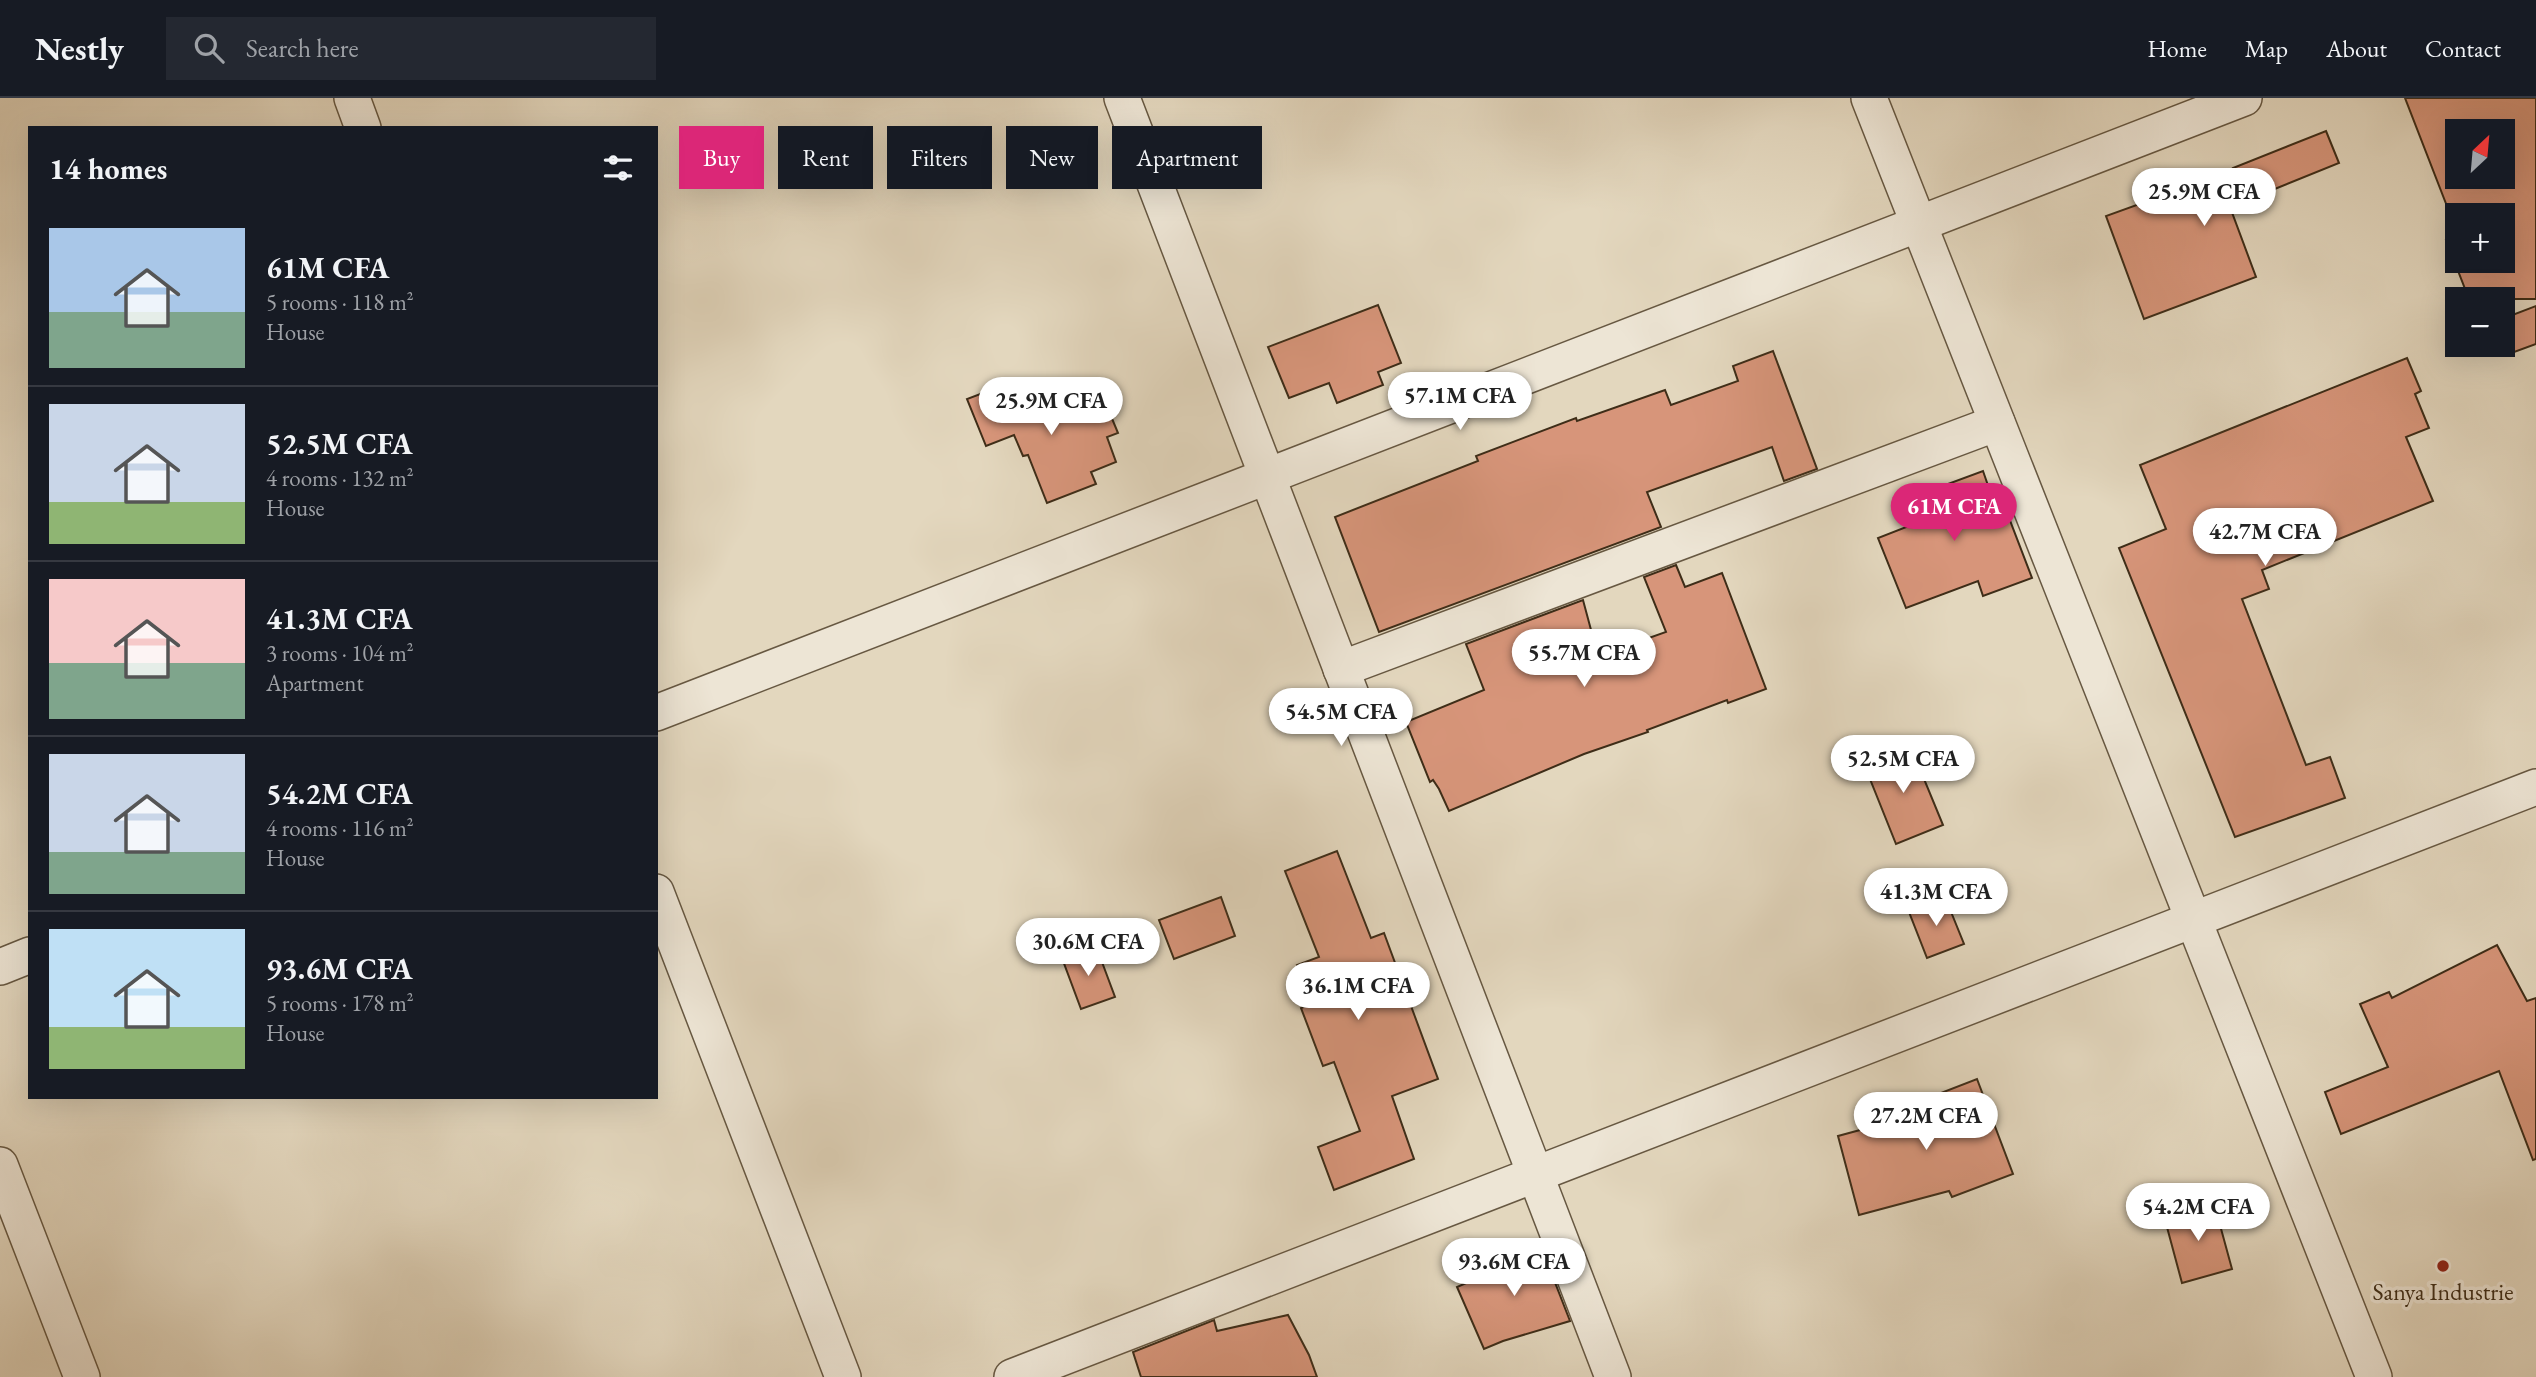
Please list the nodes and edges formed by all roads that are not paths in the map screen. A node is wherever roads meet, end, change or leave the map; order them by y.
1 (352, 98) edge
2 (1122, 98) edge
3 (1869, 98) edge
4 (2244, 98) edge
5 (362, 126) edge
6 (1918, 224) junction
7 (1997, 423) junction
8 (1267, 477) junction
9 (1341, 668) junction
10 (658, 712) edge
11 (2536, 787) edge
12 (658, 897) edge
13 (2194, 919) junction
14 (28, 957) edge
15 (0, 967) edge
16 (0, 1165) edge
17 (1536, 1174) junction
18 (82, 1377) edge
19 (843, 1377) edge
20 (1012, 1377) edge
21 (1614, 1377) edge
22 (2374, 1377) edge

1 - 5 street
2 - 8 street
3 - 6 street
4 - 6 street
6 - 7 street
6 - 8 street
7 - 9 street
7 - 13 street
8 - 9 street
8 - 10 street
9 - 17 street
11 - 13 street
12 - 19 street
13 - 17 street
13 - 22 street
14 - 15 street
16 - 18 street
17 - 20 street
17 - 21 street

